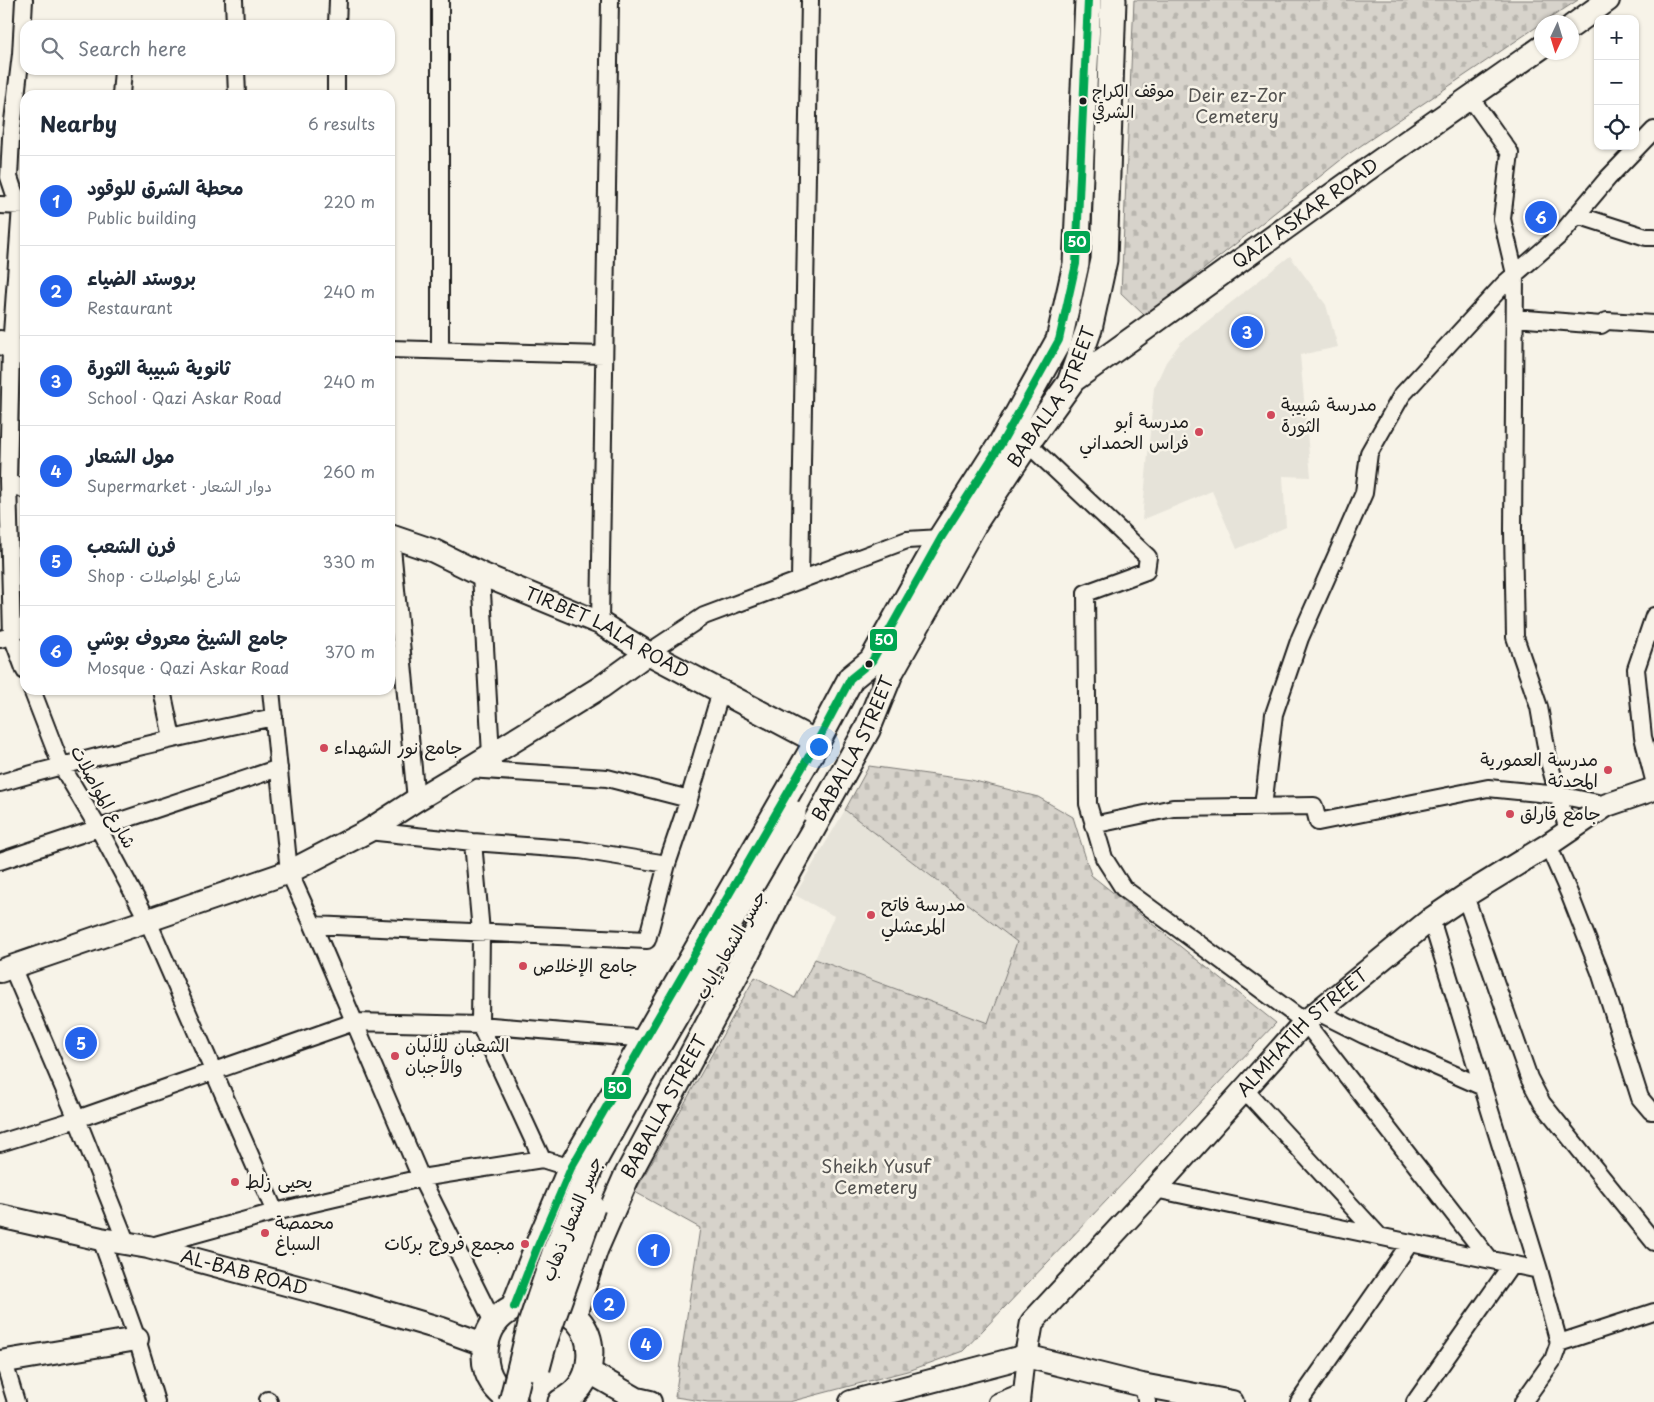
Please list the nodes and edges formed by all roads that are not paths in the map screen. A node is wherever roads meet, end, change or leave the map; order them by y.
1 (24, 0) edge
2 (234, 0) edge
3 (338, 0) edge
4 (440, 0) edge
5 (610, 0) edge
6 (810, 0) edge
7 (1088, 0) edge
8 (1113, 0) edge
9 (1608, 0) edge
10 (23, 20) edge
11 (235, 20) edge
12 (337, 20) edge
13 (1579, 21) edge
14 (1534, 53) edge
15 (20, 62) edge
16 (123, 75) edge
17 (236, 75) edge
18 (336, 75) edge
19 (121, 90) edge
20 (237, 90) edge
21 (336, 90) edge
22 (1470, 97) junction
23 (1654, 130) edge
24 (20, 201) edge
25 (0, 205) edge
26 (20, 206) edge
27 (1577, 215) junction
28 (1654, 237) edge
29 (20, 245) edge
30 (1515, 274) junction
31 (1515, 318) junction
32 (1654, 324) edge
33 (12, 348) edge
34 (395, 349) edge
35 (440, 350) junction
36 (604, 355) junction
37 (1070, 383) junction
38 (1027, 443) junction
39 (8, 481) junction
40 (20, 487) edge
41 (395, 538) edge
42 (941, 538) junction
43 (482, 574) junction
44 (395, 579) edge
45 (800, 580) junction
46 (1654, 616) edge
47 (600, 623) junction
48 (20, 628) edge
49 (6, 638) edge
50 (648, 653) junction
51 (20, 662) edge
52 (881, 666) junction
53 (721, 692) junction
54 (34, 695) edge
55 (163, 695) edge
56 (272, 695) edge
57 (274, 717) junction
58 (172, 738) junction
59 (818, 742) junction
60 (491, 755) junction
61 (60, 765) junction
62 (279, 768) junction
63 (468, 769) junction
64 (1654, 780) edge
65 (0, 783) edge
66 (1654, 789) edge
67 (1559, 795) junction
68 (689, 799) junction
69 (416, 800) junction
70 (1607, 806) junction
71 (1263, 807) junction
72 (798, 817) junction
73 (1093, 825) junction
74 (99, 829) junction
75 (368, 831) junction
76 (1568, 831) junction
77 (474, 842) junction
78 (1548, 845) junction
79 (0, 861) edge
80 (667, 864) junction
81 (289, 872) junction
82 (1465, 896) junction
83 (147, 919) junction
84 (1431, 920) junction
85 (314, 925) junction
86 (480, 932) junction
87 (6, 969) edge
88 (1312, 1017) junction
89 (354, 1022) junction
90 (480, 1025) junction
91 (647, 1039) junction
92 (213, 1071) junction
93 (1483, 1087) junction
94 (1245, 1090) junction
95 (1654, 1111) edge
96 (77, 1119) junction
97 (0, 1143) edge
98 (542, 1159) junction
99 (572, 1168) junction
100 (420, 1178) junction
101 (1155, 1189) junction
102 (275, 1212) junction
103 (0, 1216) edge
104 (1378, 1236) junction
105 (102, 1238) junction
106 (1654, 1242) edge
107 (1410, 1243) junction
108 (137, 1245) junction
109 (1489, 1259) junction
110 (1512, 1264) junction
111 (1539, 1270) junction
112 (514, 1307) junction
113 (1654, 1312) edge
114 (573, 1316) junction
115 (490, 1334) junction
116 (137, 1339) junction
117 (1559, 1343) junction
118 (1026, 1356) junction
119 (2, 1362) edge
120 (588, 1371) junction
121 (1144, 1393) edge
122 (1021, 1397) edge
123 (506, 1399) edge
124 (16, 1402) edge
125 (156, 1402) edge
126 (528, 1402) edge
127 (561, 1402) edge
128 (650, 1402) edge
129 (851, 1402) edge
130 (997, 1402) edge
131 (1232, 1402) edge
132 (1299, 1402) edge
133 (1416, 1402) edge
134 (1523, 1402) edge

1 - 10 street
2 - 11 street
3 - 12 street
4 - 35 street
5 - 36 street
6 - 45 street
7 - 42 main road, BABALLA STREET
8 - 37 main road, BABALLA STREET
9 - 13 main road
14 - 22 main road, QAZI ASKAR ROAD
15 - 24 street
16 - 19 street
17 - 20 street
18 - 21 street
22 - 30 street
22 - 37 main road, QAZI ASKAR ROAD
23 - 27 street
25 - 26 street
27 - 28 street
27 - 30 street
29 - 33 street
30 - 31 street
30 - 71 street
31 - 32 street
31 - 67 street
33 - 39 street
34 - 35 street
35 - 36 street
36 - 47 street
37 - 38 main road, BABALLA STREET
38 - 52 main road, BABALLA STREET
38 - 73 street
39 - 40 street
39 - 49 street
41 - 43 main road, TIRBET LALA ROAD
42 - 45 street
42 - 52 main road, BABALLA STREET
43 - 47 main road, TIRBET LALA ROAD
43 - 60 street
44 - 69 street
45 - 50 street
46 - 64 street
47 - 50 main road, TIRBET LALA ROAD
48 - 49 street
49 - 51 street
50 - 53 main road, TIRBET LALA ROAD
50 - 60 main road
52 - 59 main road, BABALLA STREET
52 - 72 main road
52 - 114 main road, BABALLA STREET
53 - 59 main road, TIRBET LALA ROAD
53 - 68 street
54 - 61 street, شارع المواصلات
55 - 58 street
56 - 57 street
57 - 58 street
57 - 62 street
58 - 61 street
59 - 91 main road, BABALLA STREET
60 - 63 main road
61 - 65 street
61 - 74 street, شارع المواصلات
62 - 74 street
62 - 81 street
63 - 68 street
63 - 69 main road
66 - 70 main road, ALMHATIH STREET
67 - 70 street
67 - 71 street
67 - 76 street
68 - 80 street
69 - 75 main road
70 - 76 main road, ALMHATIH STREET
71 - 73 street
72 - 123 main road, جسر الشعار ذهاب, bridge
72 - 126 main road, جسر الشعار إياب, bridge
73 - 88 street
74 - 79 street
74 - 83 street, شارع المواصلات
75 - 77 street
75 - 81 main road
76 - 78 main road, ALMHATIH STREET
77 - 80 street
77 - 86 street
78 - 82 main road, ALMHATIH STREET
78 - 95 street
80 - 86 street
81 - 83 main road
81 - 85 street
82 - 84 main road, ALMHATIH STREET
82 - 106 street
83 - 87 main road
83 - 92 street, شارع المواصلات
84 - 88 main road, ALMHATIH STREET
84 - 93 street
85 - 86 street
85 - 89 street
86 - 90 street
87 - 96 street
88 - 93 street
88 - 94 main road, ALMHATIH STREET
88 - 109 street
89 - 90 street
89 - 92 street
89 - 100 street
90 - 91 street
90 - 98 street
91 - 99 main road, BABALLA STREET
92 - 96 street
92 - 102 street, شارع المواصلات
93 - 111 street
94 - 101 main road, ALMHATIH STREET
94 - 104 street
96 - 97 street
96 - 108 street
98 - 99 street
98 - 100 street
99 - 112 main road, BABALLA STREET
100 - 102 street
100 - 115 street
101 - 104 street
101 - 118 main road, ALMHATIH STREET
102 - 108 street
103 - 105 main road, AL-BAB ROAD
104 - 107 street
105 - 108 main road, AL-BAB ROAD
105 - 116 street
107 - 109 street
107 - 132 street
108 - 115 main road, AL-BAB ROAD
109 - 110 street
110 - 111 street
110 - 133 street
111 - 117 street
112 - 114 main road
112 - 115 main road
113 - 117 street
114 - 120 main road
115 - 123 main road
116 - 119 main road
116 - 125 street
117 - 134 street
118 - 121 main road
118 - 122 street
118 - 129 main road
119 - 124 street
120 - 127 main road
120 - 128 main road
121 - 131 main road
122 - 130 street

